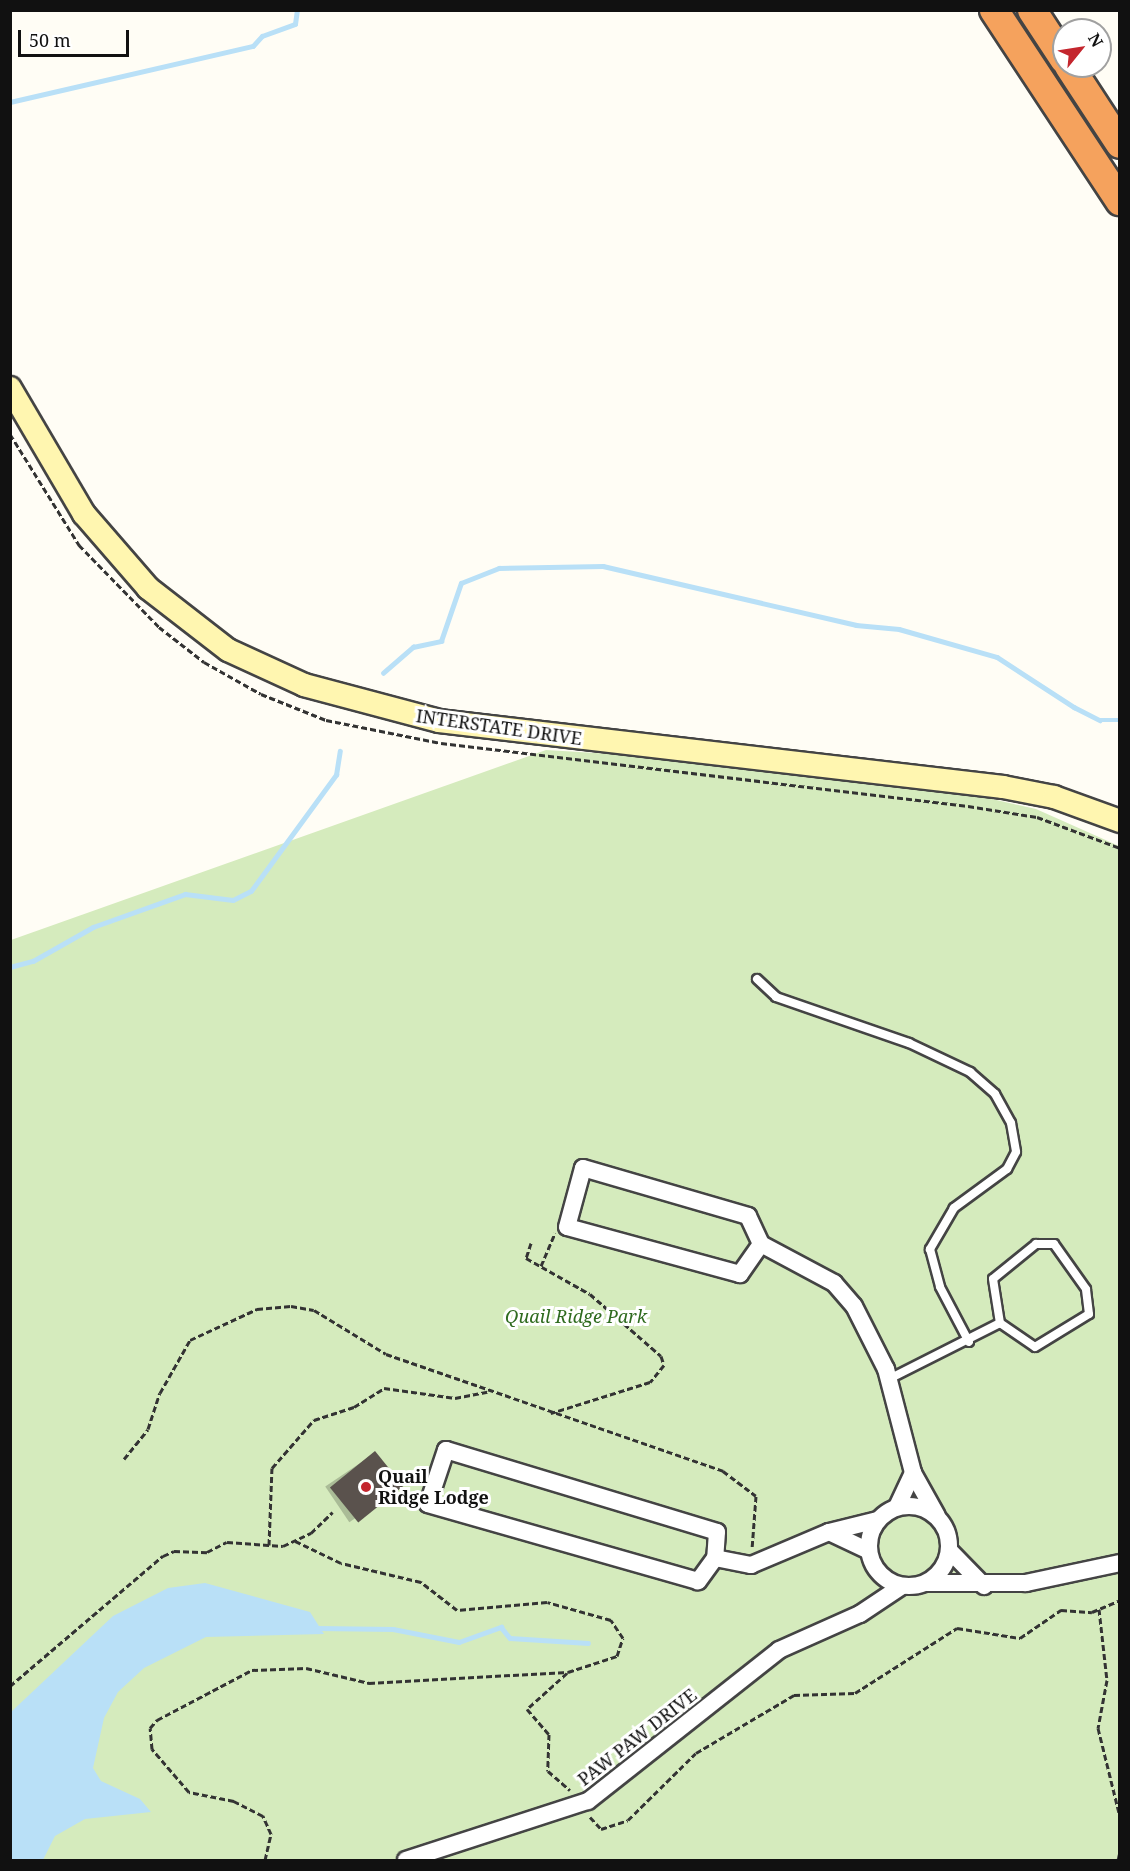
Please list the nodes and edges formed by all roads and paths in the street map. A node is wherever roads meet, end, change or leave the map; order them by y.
1 (994, 10) edge
2 (1033, 10) edge
3 (1052, 31) edge
4 (1052, 40) edge
5 (1077, 78) edge
6 (1092, 78) edge
7 (1119, 110) edge
8 (1119, 144) edge
9 (1119, 201) edge
10 (10, 388) edge
11 (1119, 821) edge
12 (757, 979) dead end
13 (567, 1227) junction
14 (531, 1243) dead end
15 (761, 1244) junction
16 (541, 1266) junction
17 (1000, 1323) junction
18 (969, 1342) junction
19 (889, 1379) junction
20 (487, 1392) junction
21 (549, 1414) junction
22 (124, 1459) dead end
23 (913, 1473) junction
24 (897, 1507) junction
25 (333, 1512) dead end
26 (937, 1516) junction
27 (877, 1520) junction
28 (829, 1532) junction
29 (295, 1540) junction
30 (269, 1546) junction
31 (869, 1551) junction
32 (950, 1551) junction
33 (715, 1558) junction
34 (1119, 1563) edge
35 (751, 1566) junction
36 (879, 1572) junction
37 (927, 1582) junction
38 (902, 1586) junction
39 (984, 1586) junction
40 (1119, 1600) edge
41 (872, 1604) junction
42 (1099, 1609) junction
43 (568, 1672) junction
44 (10, 1686) edge
45 (579, 1805) junction
46 (1119, 1816) edge
47 (1119, 1851) edge
48 (265, 1860) edge
49 (406, 1860) edge
50 (1118, 1860) edge

1 - 9 highway
2 - 3 highway
2 - 4 highway
5 - 8 highway
6 - 7 highway
10 - 11 main road, INTERSTATE DRIVE
12 - 18 lane
13 - 15 street
13 - 15 street
13 - 16 path
14 - 16 path
15 - 19 street
16 - 21 path
17 - 17 lane
17 - 18 lane
18 - 19 lane
19 - 23 street
20 - 21 path
20 - 22 path
20 - 30 path
21 - 35 path
23 - 24 street
23 - 26 street
24 - 26 street
24 - 27 street
25 - 29 path
26 - 32 street
27 - 28 street
27 - 31 street
28 - 31 street
28 - 35 street
29 - 30 path
29 - 43 path
30 - 44 path
31 - 36 street
32 - 37 street
32 - 39 street
33 - 33 street
33 - 35 street
34 - 39 street
36 - 38 street
36 - 41 street
37 - 38 street
37 - 39 street
38 - 41 street, PAW PAW DRIVE
40 - 42 path
41 - 45 street, PAW PAW DRIVE
42 - 45 path
42 - 46 path
43 - 45 path
43 - 48 path
45 - 49 street, PAW PAW DRIVE
47 - 50 path

